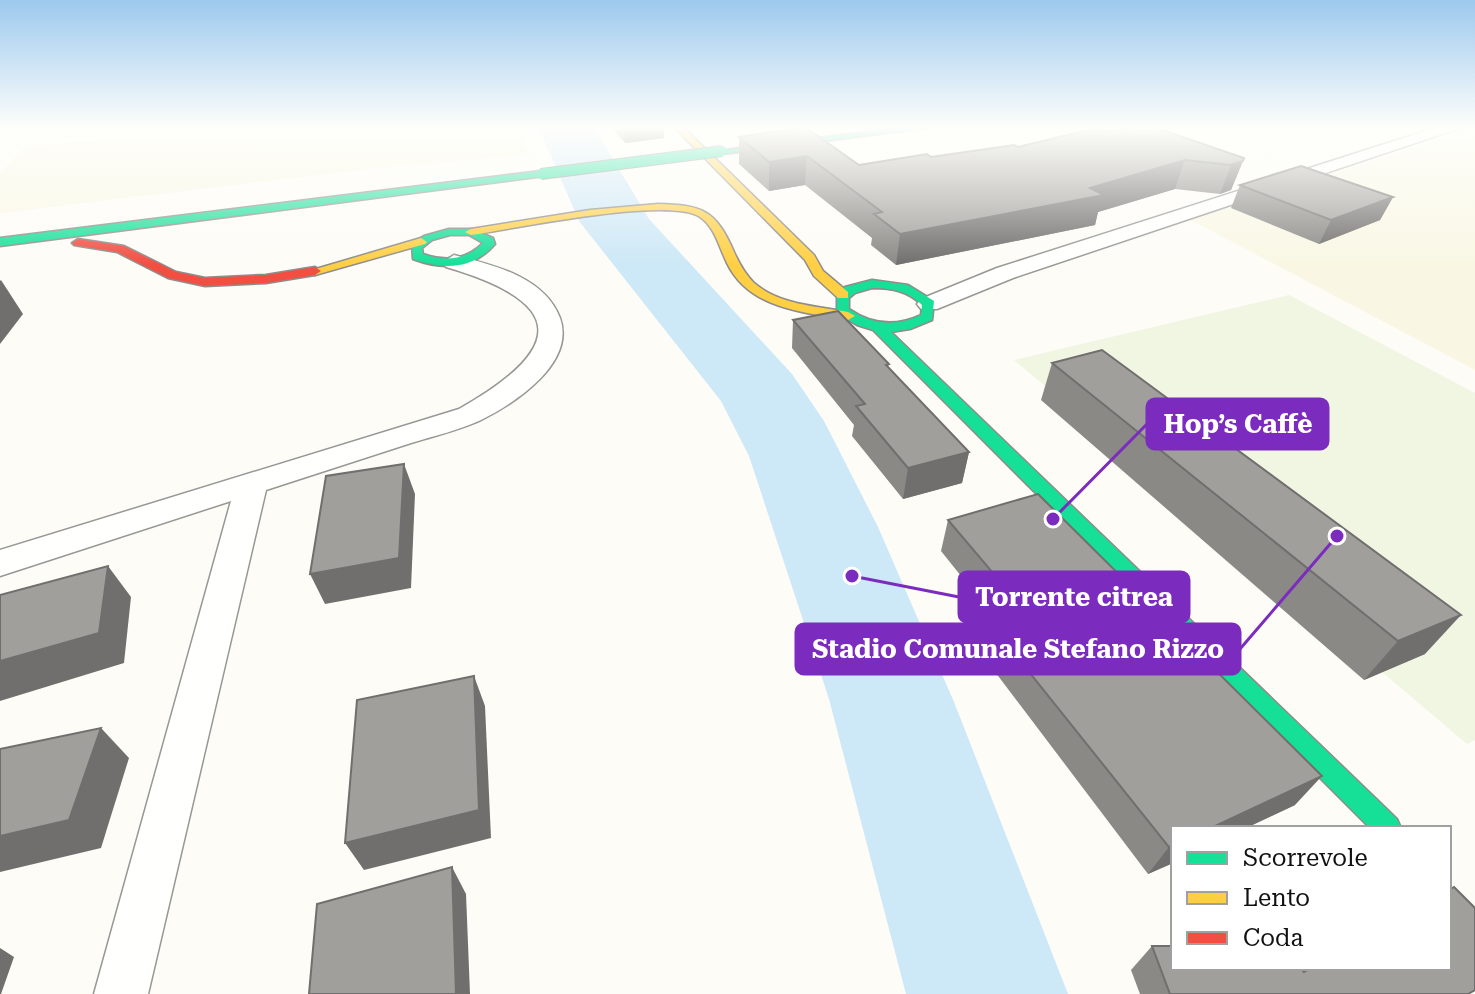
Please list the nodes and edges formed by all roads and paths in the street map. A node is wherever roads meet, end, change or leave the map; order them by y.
1 (554, 172) edge
2 (724, 172) edge
3 (1315, 172) edge
4 (441, 187) junction
5 (534, 222) junction
6 (471, 232) junction
7 (0, 242) edge
8 (0, 248) edge
9 (422, 251) junction
10 (489, 255) junction
11 (810, 258) junction
12 (454, 262) joint
13 (156, 268) junction
14 (1005, 273) junction
15 (872, 284) junction
16 (904, 287) junction
17 (843, 296) junction
18 (778, 300) junction
19 (848, 316) junction
20 (924, 326) junction
21 (878, 327) junction
22 (929, 375) junction
23 (252, 483) junction
24 (0, 563) edge
25 (1386, 826) edge
26 (121, 994) edge

1 - 4 main road, bridge
2 - 11 main road
3 - 14 street
4 - 7 main road
4 - 13 main road
5 - 6 main road
5 - 10 main road
5 - 18 main road
6 - 9 main road
6 - 10 main road
8 - 13 main road
9 - 12 main road
9 - 13 main road
10 - 12 street
10 - 23 street
11 - 15 main road
11 - 17 main road
14 - 16 street
14 - 20 street
15 - 16 main road
15 - 17 main road
16 - 20 main road
17 - 18 main road
17 - 19 main road
18 - 19 main road
19 - 21 main road
20 - 21 main road
20 - 22 main road
21 - 22 main road
22 - 25 main road
23 - 24 street
23 - 26 street

